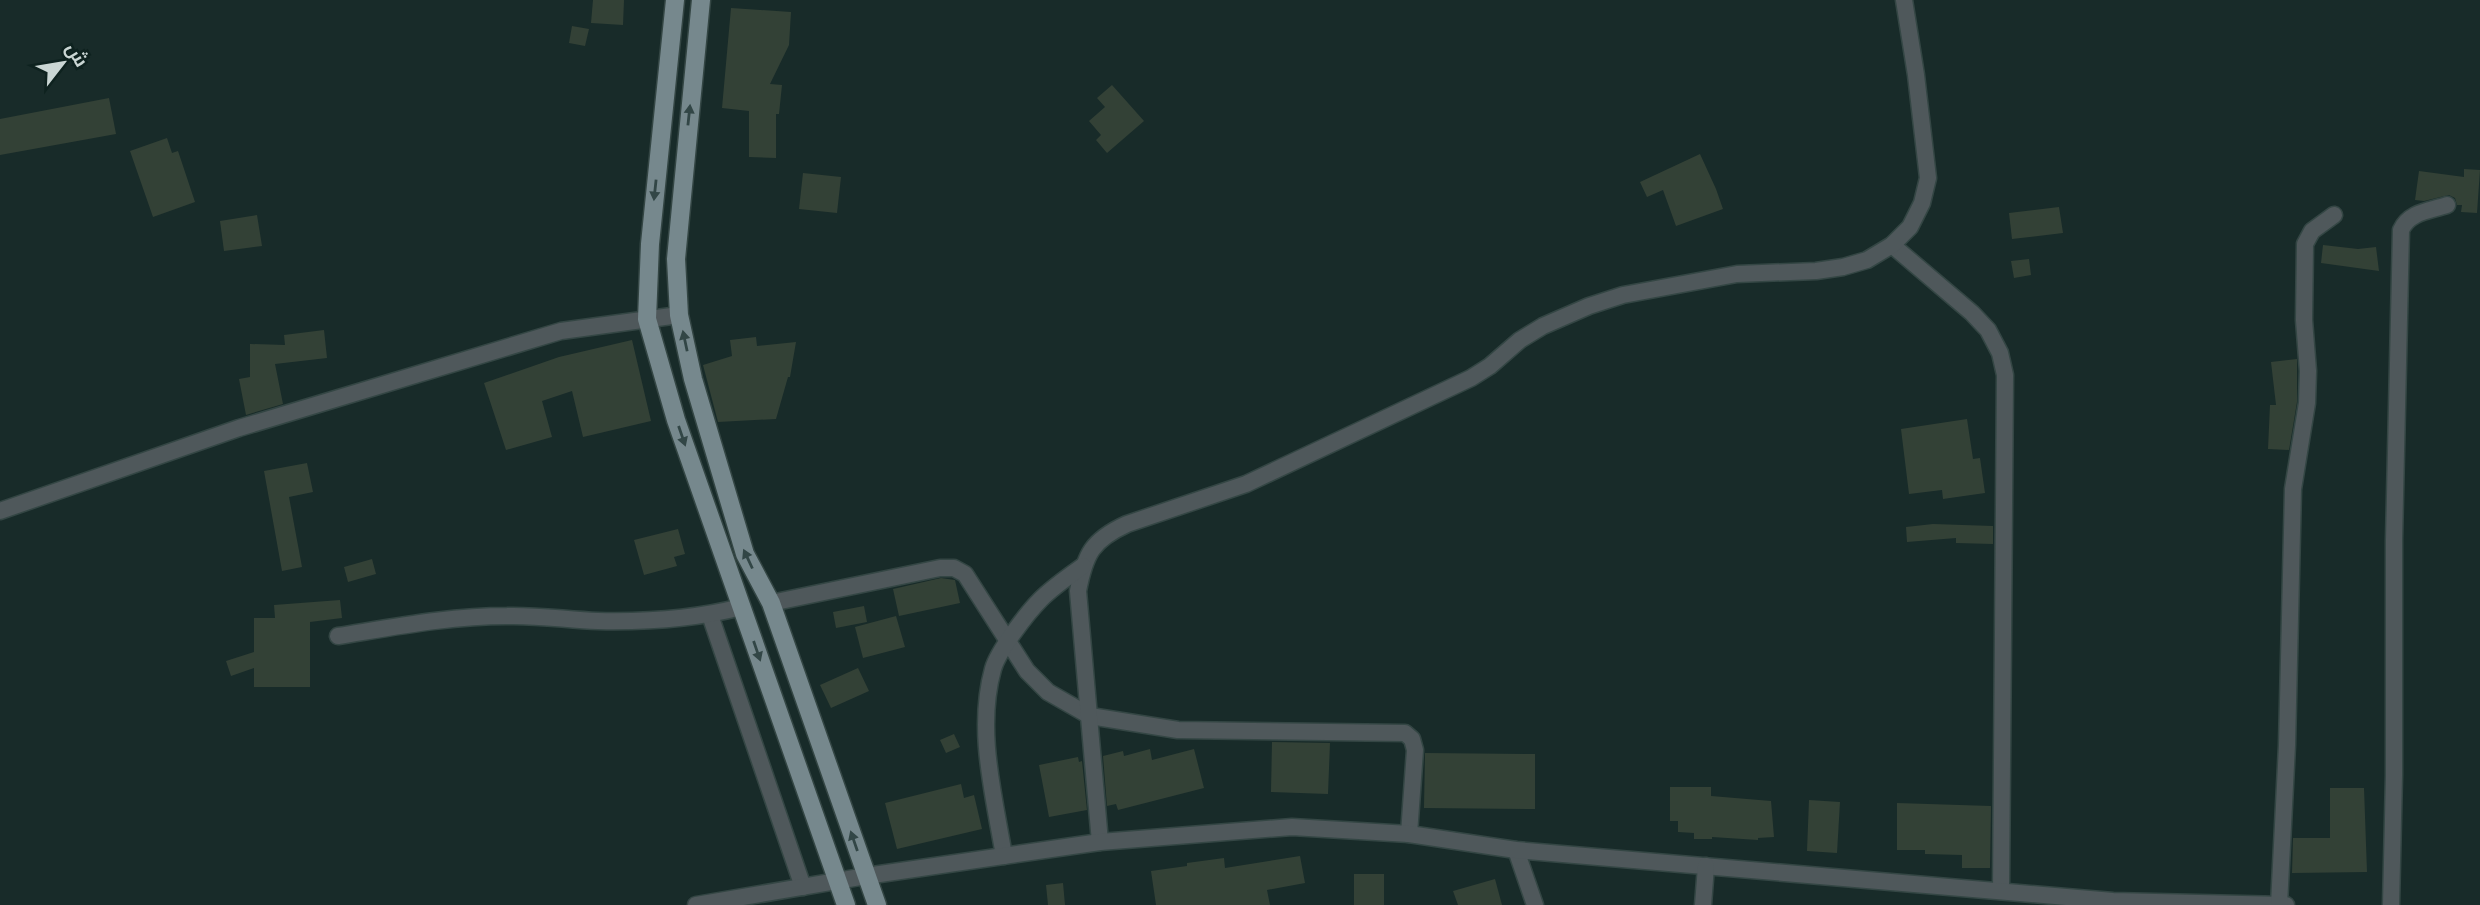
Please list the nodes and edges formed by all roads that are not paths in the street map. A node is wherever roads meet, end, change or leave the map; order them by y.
1 (675, 0) edge
2 (701, 0) edge
3 (1904, 0) edge
4 (2447, 205) dead end
5 (2334, 215) dead end
6 (1892, 245) junction
7 (679, 315) junction
8 (647, 319) junction
9 (0, 511) edge
10 (1083, 566) junction
11 (771, 603) junction
12 (741, 607) junction
13 (710, 615) junction
14 (338, 636) dead end
15 (1008, 643) junction
16 (1090, 716) junction
17 (1409, 834) junction
18 (1100, 842) junction
19 (1516, 850) junction
20 (1004, 856) junction
21 (1706, 866) junction
22 (866, 876) junction
23 (838, 881) junction
24 (803, 887) junction
25 (2001, 891) junction
26 (2113, 903) edge
27 (696, 905) edge
28 (846, 905) edge
29 (877, 905) edge
30 (1535, 905) edge
31 (1703, 905) edge
32 (2279, 905) edge
33 (2286, 905) edge
34 (2390, 905) edge

1 -> 8 main road
7 -> 2 main road
3 - 6 street
4 - 34 street
5 - 32 street
6 - 10 street
6 - 25 street
7 - 8 street
11 -> 7 main road
8 - 9 street
8 -> 12 main road
10 - 15 street
10 - 16 street
11 - 15 street
22 -> 11 main road
12 - 13 street
12 -> 23 main road
13 - 14 street
13 - 24 street
15 - 16 street
15 - 20 street
16 - 17 street
16 - 18 street
17 - 18 street
17 - 19 street
18 - 20 street
19 - 21 street
19 - 30 street
20 - 22 street
21 - 25 street
21 - 31 street
22 - 23 street
22 - 29 main road
23 - 24 street
23 - 28 main road
24 - 27 street
25 - 26 street
26 - 32 street
32 - 33 street

